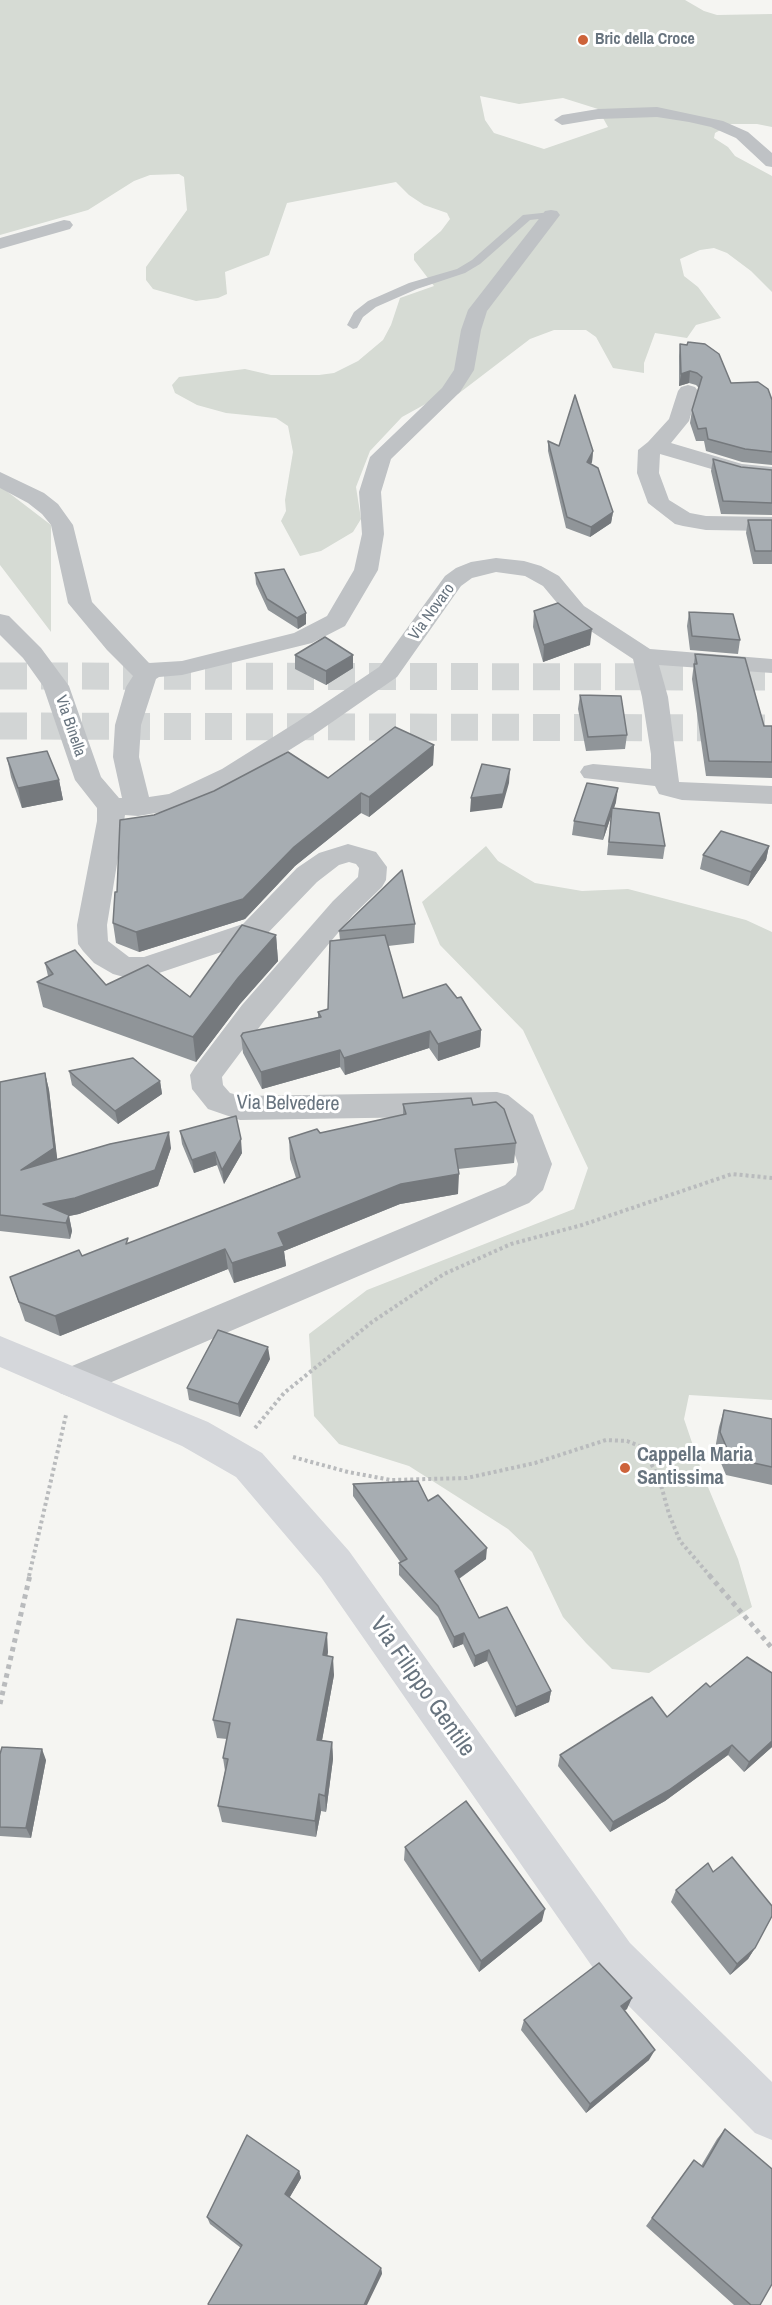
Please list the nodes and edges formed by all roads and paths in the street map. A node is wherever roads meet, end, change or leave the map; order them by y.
1 (562, 120) dead end
2 (772, 162) edge
3 (551, 215) joint
4 (64, 225) dead end
5 (0, 244) edge
6 (353, 325) dead end
7 (688, 391) dead end
8 (656, 447) junction
9 (772, 474) edge
10 (0, 479) edge
11 (772, 524) edge
12 (0, 621) edge
13 (644, 656) junction
14 (772, 666) edge
15 (146, 675) junction
16 (593, 772) dead end
17 (664, 779) junction
18 (772, 795) edge
19 (125, 806) junction
20 (772, 1178) edge
21 (0, 1351) edge
22 (73, 1382) junction
23 (242, 1460) junction
24 (772, 1648) edge
25 (0, 1704) edge
26 (772, 2116) edge

1 - 2 street
3 - 6 lane
3 - 15 street
4 - 5 street
7 - 8 street
8 - 9 street
8 - 11 street
10 - 15 street
12 - 19 street, Via Binella
13 - 14 street
13 - 17 street
13 - 19 street, Via Novaro
15 - 19 street
16 - 17 street
17 - 18 street
19 - 22 street, Via Belvedere
20 - 23 path
21 - 22 street, Via Filippo Gentile
22 - 23 street, Via Filippo Gentile
22 - 25 path
23 - 24 path
23 - 26 street, Via Filippo Gentile

